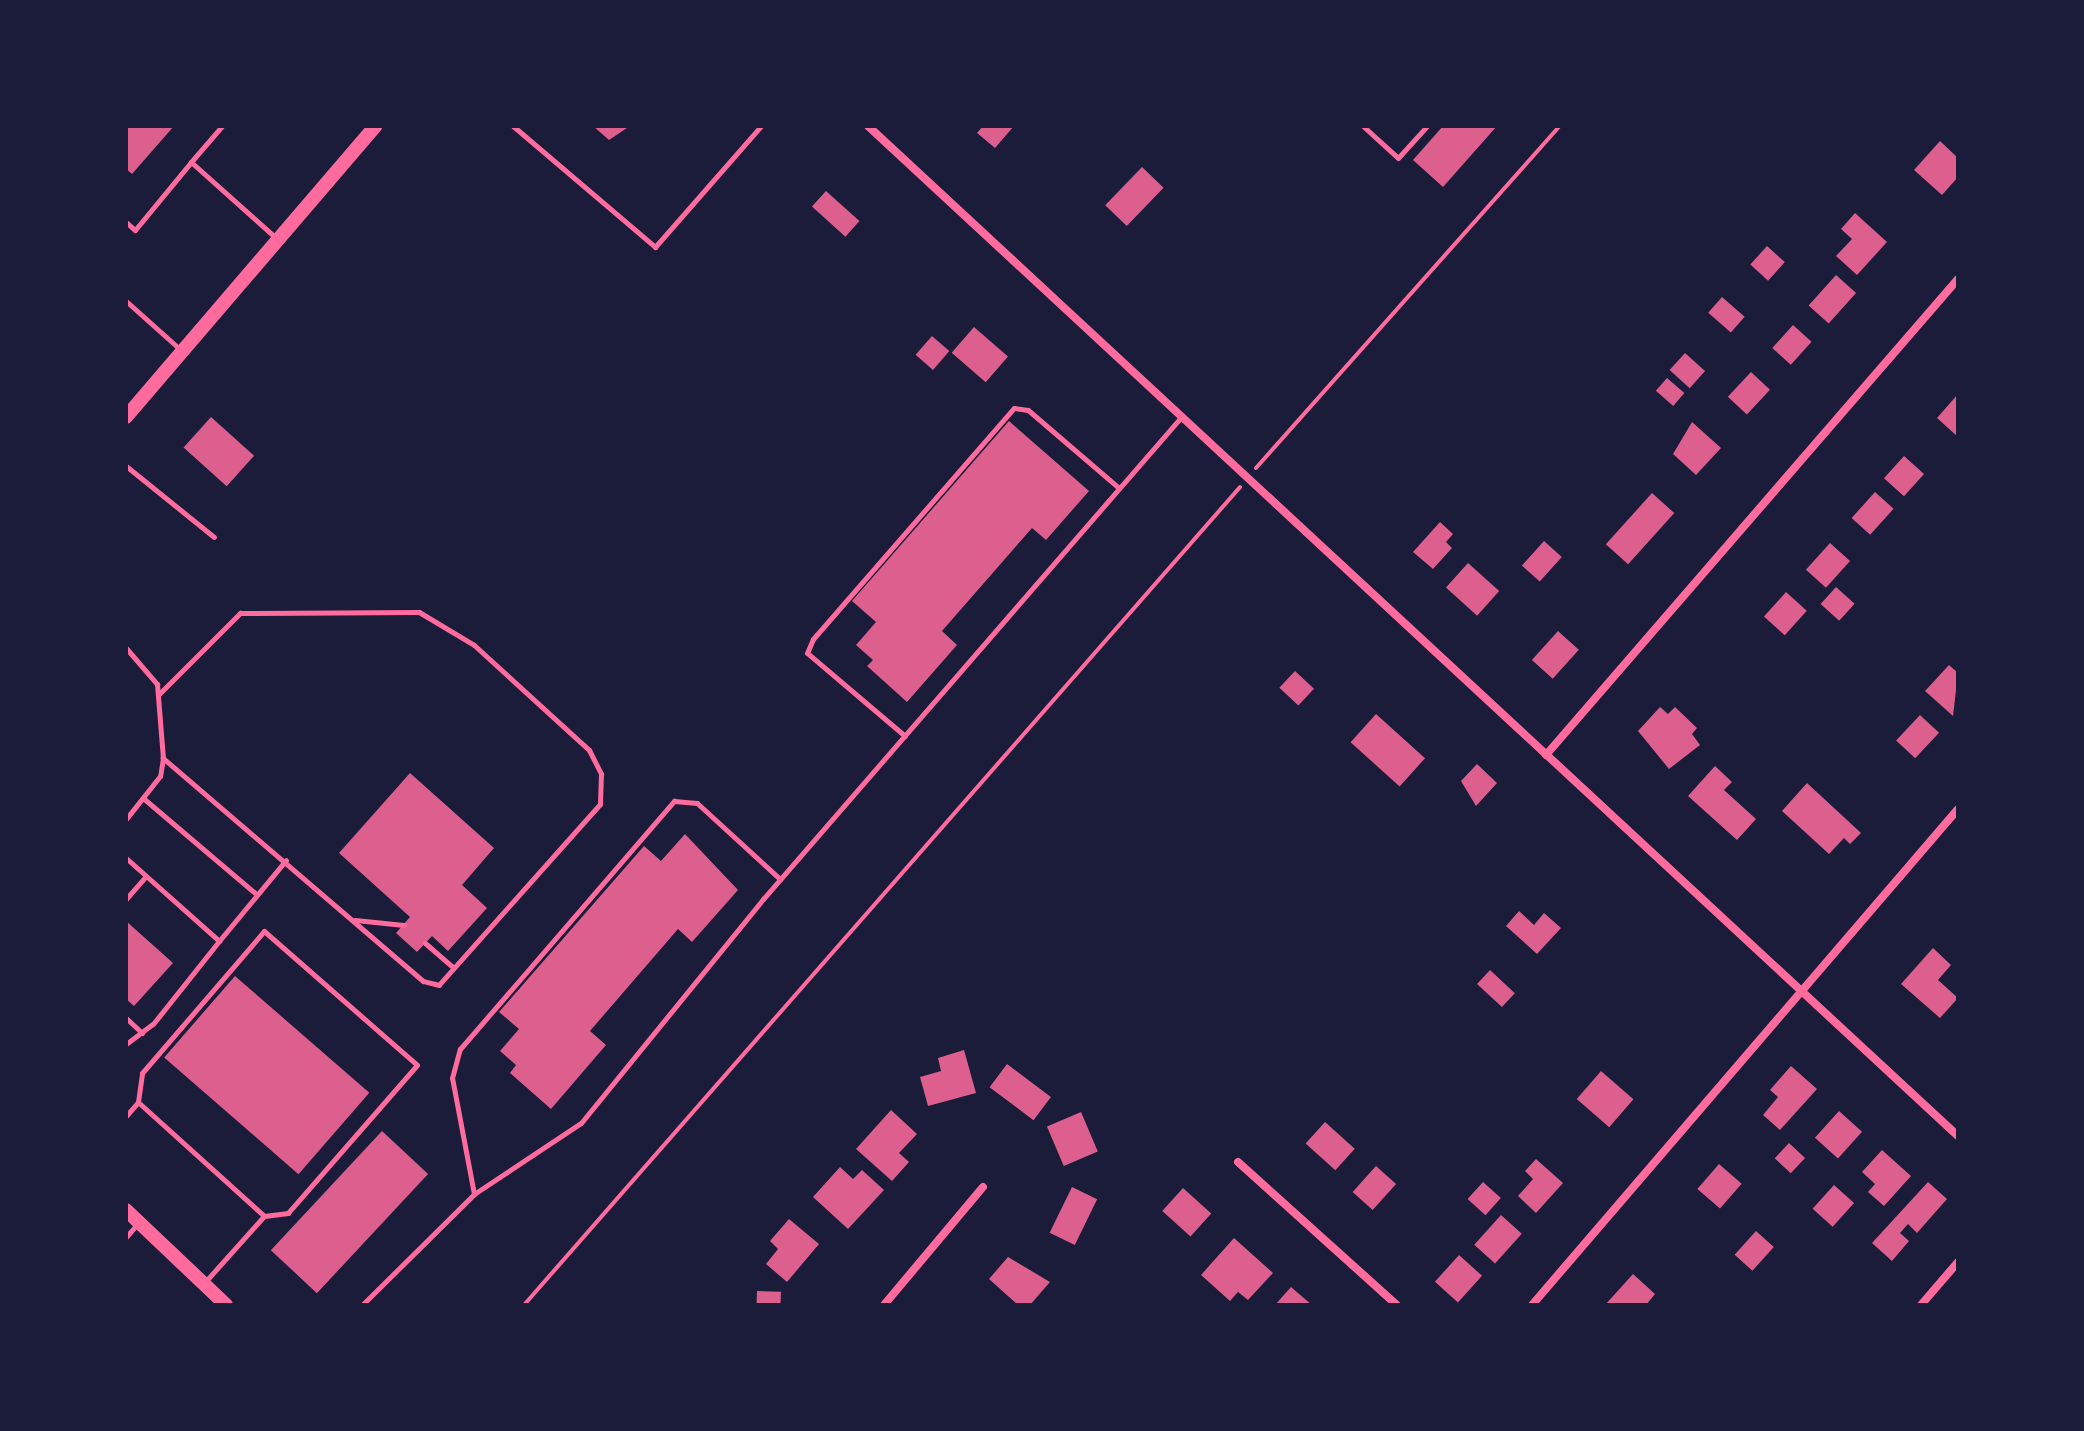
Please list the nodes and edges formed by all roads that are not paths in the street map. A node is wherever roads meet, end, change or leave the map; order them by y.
1 (222, 126) edge
2 (375, 126) edge
3 (513, 126) edge
4 (761, 126) edge
5 (868, 126) edge
6 (1363, 126) edge
7 (1427, 126) edge
8 (191, 162) junction
9 (126, 222) edge
10 (277, 239) junction
11 (1958, 279) edge
12 (126, 301) edge
13 (182, 352) junction
14 (1182, 416) junction
15 (126, 417) edge
16 (126, 466) edge
17 (1119, 488) junction
18 (214, 537) dead end
19 (126, 649) edge
20 (159, 694) junction
21 (905, 736) junction
22 (1546, 755) junction
23 (163, 758) junction
24 (143, 798) junction
25 (1958, 809) edge
26 (126, 819) edge
27 (126, 858) edge
28 (286, 860) junction
29 (146, 876) junction
30 (780, 879) junction
31 (256, 894) junction
32 (126, 899) edge
33 (354, 920) junction
34 (404, 925) dead end
35 (219, 941) junction
36 (425, 943) dead end
37 (454, 968) junction
38 (1803, 993) junction
39 (126, 1018) edge
40 (126, 1032) edge
41 (142, 1033) junction
42 (133, 1039) junction
43 (126, 1044) edge
44 (138, 1102) junction
45 (126, 1116) edge
46 (1958, 1136) edge
47 (1238, 1162) dead end
48 (983, 1187) dead end
49 (474, 1194) junction
50 (126, 1210) edge
51 (264, 1216) junction
52 (139, 1222) junction
53 (126, 1237) edge
54 (1958, 1262) edge
55 (203, 1284) junction
56 (226, 1305) edge
57 (362, 1305) edge
58 (884, 1305) edge
59 (1397, 1305) edge
60 (1532, 1305) edge
61 (1921, 1305) edge

1 - 8 lane
2 - 10 main road
3 - 4 lane
5 - 14 street
6 - 7 lane
8 - 9 lane
8 - 10 lane
10 - 13 main road
11 - 22 street
12 - 13 lane
13 - 15 main road
14 - 17 lane
14 - 22 street
16 - 18 lane
17 - 21 lane
17 - 21 lane
19 - 20 lane
20 - 23 lane
20 - 37 lane
21 - 30 lane
22 - 38 street
23 - 24 lane
23 - 28 lane
24 - 26 lane
24 - 31 lane
25 - 38 street
27 - 29 lane
28 - 31 lane
28 - 33 lane
29 - 32 lane
29 - 35 lane
30 - 49 lane
30 - 49 lane
31 - 35 lane
33 - 34 lane
33 - 37 lane
35 - 41 lane
36 - 37 lane
38 - 46 street
38 - 60 street
39 - 41 lane
40 - 42 lane
41 - 42 lane
42 - 43 lane
44 - 45 lane
44 - 51 lane
44 - 51 lane
47 - 59 street
48 - 58 street
49 - 57 lane
50 - 52 main road
51 - 55 lane
52 - 53 lane
52 - 55 main road
54 - 61 street
55 - 56 main road

